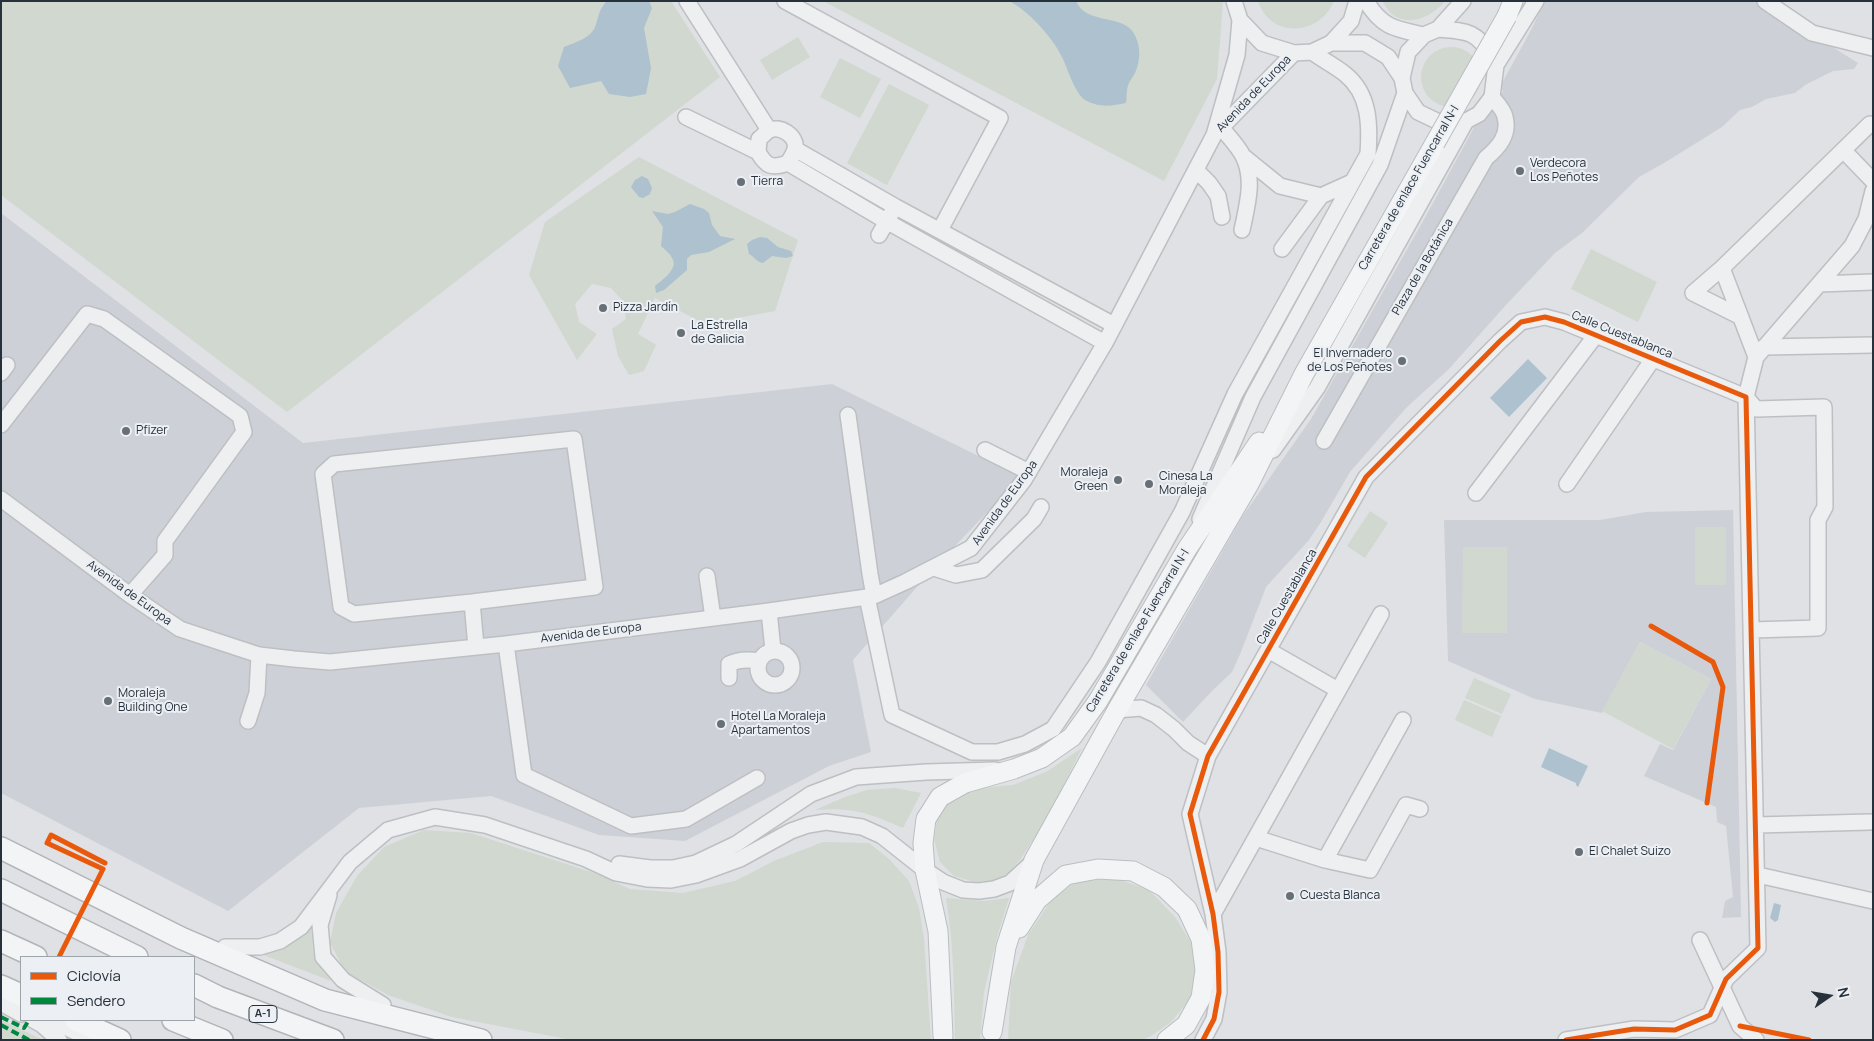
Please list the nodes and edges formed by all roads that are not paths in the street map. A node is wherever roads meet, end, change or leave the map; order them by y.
1 (687, 1) edge
2 (785, 1) edge
3 (1234, 1) edge
4 (1356, 1) edge
5 (1366, 1) edge
6 (1463, 1) edge
7 (1536, 1) edge
8 (1765, 1) edge
9 (1510, 8) edge
10 (1240, 20) junction
11 (1438, 29) junction
12 (1424, 35) junction
13 (1331, 43) junction
14 (1873, 48) edge
15 (1312, 52) junction
16 (1294, 53) junction
17 (1496, 65) junction
18 (1402, 78) junction
19 (1405, 93) junction
20 (1492, 96) junction
21 (686, 117) dead end
22 (1466, 121) junction
23 (1870, 124) dead end
24 (769, 130) junction
25 (1218, 131) junction
26 (796, 149) junction
27 (1844, 151) junction
28 (758, 152) junction
29 (1243, 156) junction
30 (788, 164) junction
31 (1196, 170) junction
32 (1873, 181) edge
33 (1352, 182) junction
34 (1873, 191) edge
35 (1322, 196) junction
36 (896, 207) junction
37 (1222, 217) dead end
38 (1870, 219) edge
39 (886, 221) junction
40 (940, 230) junction
41 (1242, 230) dead end
42 (878, 235) dead end
43 (1282, 249) dead end
44 (984, 254) junction
45 (1722, 268) junction
46 (973, 277) junction
47 (1873, 282) edge
48 (1819, 284) junction
49 (1740, 317) junction
50 (1114, 325) junction
51 (1596, 335) junction
52 (1105, 343) junction
53 (1873, 345) edge
54 (1760, 352) junction
55 (1653, 359) junction
56 (1304, 374) junction
57 (1746, 397) junction
58 (848, 415) dead end
59 (1, 425) edge
60 (1324, 441) dead end
61 (985, 450) dead end
62 (1029, 472) junction
63 (1249, 484) junction
64 (1567, 484) dead end
65 (1476, 493) dead end
66 (1, 499) edge
67 (1041, 507) dead end
68 (1187, 549) junction
69 (934, 568) junction
70 (707, 576) dead end
71 (130, 596) junction
72 (871, 597) junction
73 (472, 602) junction
74 (769, 611) junction
75 (1381, 614) dead end
76 (713, 618) junction
77 (1752, 630) junction
78 (506, 644) junction
79 (476, 647) junction
80 (773, 650) junction
81 (1268, 650) junction
82 (259, 654) junction
83 (759, 661) junction
84 (729, 678) dead end
85 (1338, 690) junction
86 (1117, 710) junction
87 (1402, 720) dead end
88 (248, 721) dead end
89 (1208, 756) junction
90 (1014, 769) junction
91 (757, 778) dead end
92 (1420, 809) dead end
93 (1870, 822) dead end
94 (1757, 825) junction
95 (1256, 838) junction
96 (1, 848) edge
97 (586, 859) junction
98 (1034, 860) junction
99 (1325, 860) junction
100 (925, 870) junction
101 (1758, 875) junction
102 (332, 886) junction
103 (1, 890) edge
104 (1873, 901) edge
105 (1213, 914) junction
106 (181, 938) junction
107 (1700, 940) dead end
108 (1, 941) edge
109 (225, 947) junction
110 (1006, 948) junction
111 (34, 956) edge
112 (135, 956) edge
113 (1, 986) edge
114 (195, 986) edge
115 (1722, 989) junction
116 (20, 995) edge
117 (1, 998) edge
118 (1, 1003) edge
119 (383, 1005) junction
120 (20, 1006) edge
121 (20, 1013) edge
122 (35, 1021) edge
123 (53, 1021) edge
124 (78, 1021) edge
125 (176, 1021) edge
126 (992, 1032) dead end
127 (943, 1036) dead end
128 (475, 1039) edge
129 (59, 1040) edge
130 (92, 1040) edge
131 (120, 1040) edge
132 (222, 1040) edge
133 (333, 1040) edge
134 (1167, 1040) edge
135 (1203, 1040) edge
136 (1566, 1040) edge
137 (1756, 1040) edge

1 - 24 street
2 - 40 street
3 - 10 street
4 - 13 street
5 - 12 street
6 - 11 street
7 - 17 street
8 - 14 street
9 - 56 main road, Carretera de enlace Fuencarral N-I, bridge
10 - 16 street
10 - 25 street, Avenida de Europa
11 - 12 street
11 - 17 street
12 - 18 street
13 - 15 street
13 - 18 street
15 - 16 street
15 - 33 street
16 - 25 street, Avenida de Europa
17 - 20 street
18 - 19 street
19 - 22 street
19 - 68 street
20 - 22 street
20 - 60 street, Plaza de la Botánica
21 - 28 street
22 - 63 street
23 - 27 street
24 - 26 street
24 - 28 street
25 - 29 street
25 - 31 street, Avenida de Europa
26 - 30 street
26 - 36 street
27 - 32 street
27 - 45 street
28 - 30 street
29 - 35 street
29 - 41 street
30 - 39 street
31 - 37 street
31 - 50 street, Avenida de Europa
33 - 35 street
33 - 72 street
34 - 38 street
35 - 43 street
36 - 39 street
36 - 40 street
38 - 48 street
39 - 42 street
39 - 46 street
40 - 44 street
44 - 46 street
44 - 50 street
45 - 49 street
45 - 49 street
46 - 52 street
47 - 48 street
48 - 54 street
49 - 54 street
50 - 52 street, Avenida de Europa
51 - 55 street, Calle Cuestablanca
51 - 65 street, Calle Cuestablanca
51 - 81 street, Calle Cuestablanca
52 - 62 street, Avenida de Europa
53 - 54 street
54 - 57 street
55 - 57 street, Calle Cuestablanca
55 - 64 street, Calle Cuestablanca
56 - 63 main road, Carretera de enlace Fuencarral N-I
56 - 68 main road, Carretera de enlace Fuencarral N-I
57 - 77 street
57 - 77 street, Calle Cuestablanca
58 - 72 street
59 - 71 street
61 - 62 street
62 - 69 street, Avenida de Europa
63 - 86 main road, Carretera de enlace Fuencarral N-I
66 - 71 street, Avenida de Europa
67 - 69 street
68 - 90 main road, Carretera de enlace Fuencarral N-I
69 - 72 street, Avenida de Europa
70 - 76 street
71 - 82 street, Avenida de Europa
72 - 74 street, Avenida de Europa
73 - 73 street
73 - 79 street
74 - 76 street, Avenida de Europa
74 - 80 street
75 - 85 street
76 - 78 street, Avenida de Europa
77 - 94 street
78 - 79 street, Avenida de Europa
78 - 91 street
79 - 82 street, Avenida de Europa
80 - 83 street
80 - 83 street
81 - 85 street, Calle Cuestablanca
81 - 89 street, Calle Cuestablanca
82 - 88 street
83 - 84 street
85 - 95 street
86 - 89 street
86 - 98 main road, Carretera de enlace Fuencarral N-I
87 - 99 street
89 - 105 street, Calle Cuestablanca
90 - 97 street
90 - 100 main road, Carretera de enlace Fuencarral N-I
92 - 99 street
93 - 94 street
94 - 101 street
95 - 99 street
95 - 105 street
96 - 106 highway
97 - 100 street
97 - 102 street
98 - 100 street
98 - 110 main road, Carretera de enlace Fuencarral N-I
100 - 127 main road, Carretera de enlace Fuencarral N-I
101 - 104 street
101 - 115 street
102 - 109 street
102 - 119 street
103 - 112 highway
105 - 135 street, Calle Cuestablanca
106 - 109 highway
106 - 128 highway
107 - 115 street
108 - 111 highway
109 - 119 highway
110 - 126 main road, Carretera de enlace Fuencarral N-I
110 - 134 main road, Carretera de enlace Fuencarral N-I
113 - 116 highway
114 - 133 highway, A-1
115 - 136 street
115 - 137 street
117 - 120 street
118 - 121 street
119 - 128 highway
122 - 129 street
123 - 130 street
124 - 131 highway
125 - 132 highway

